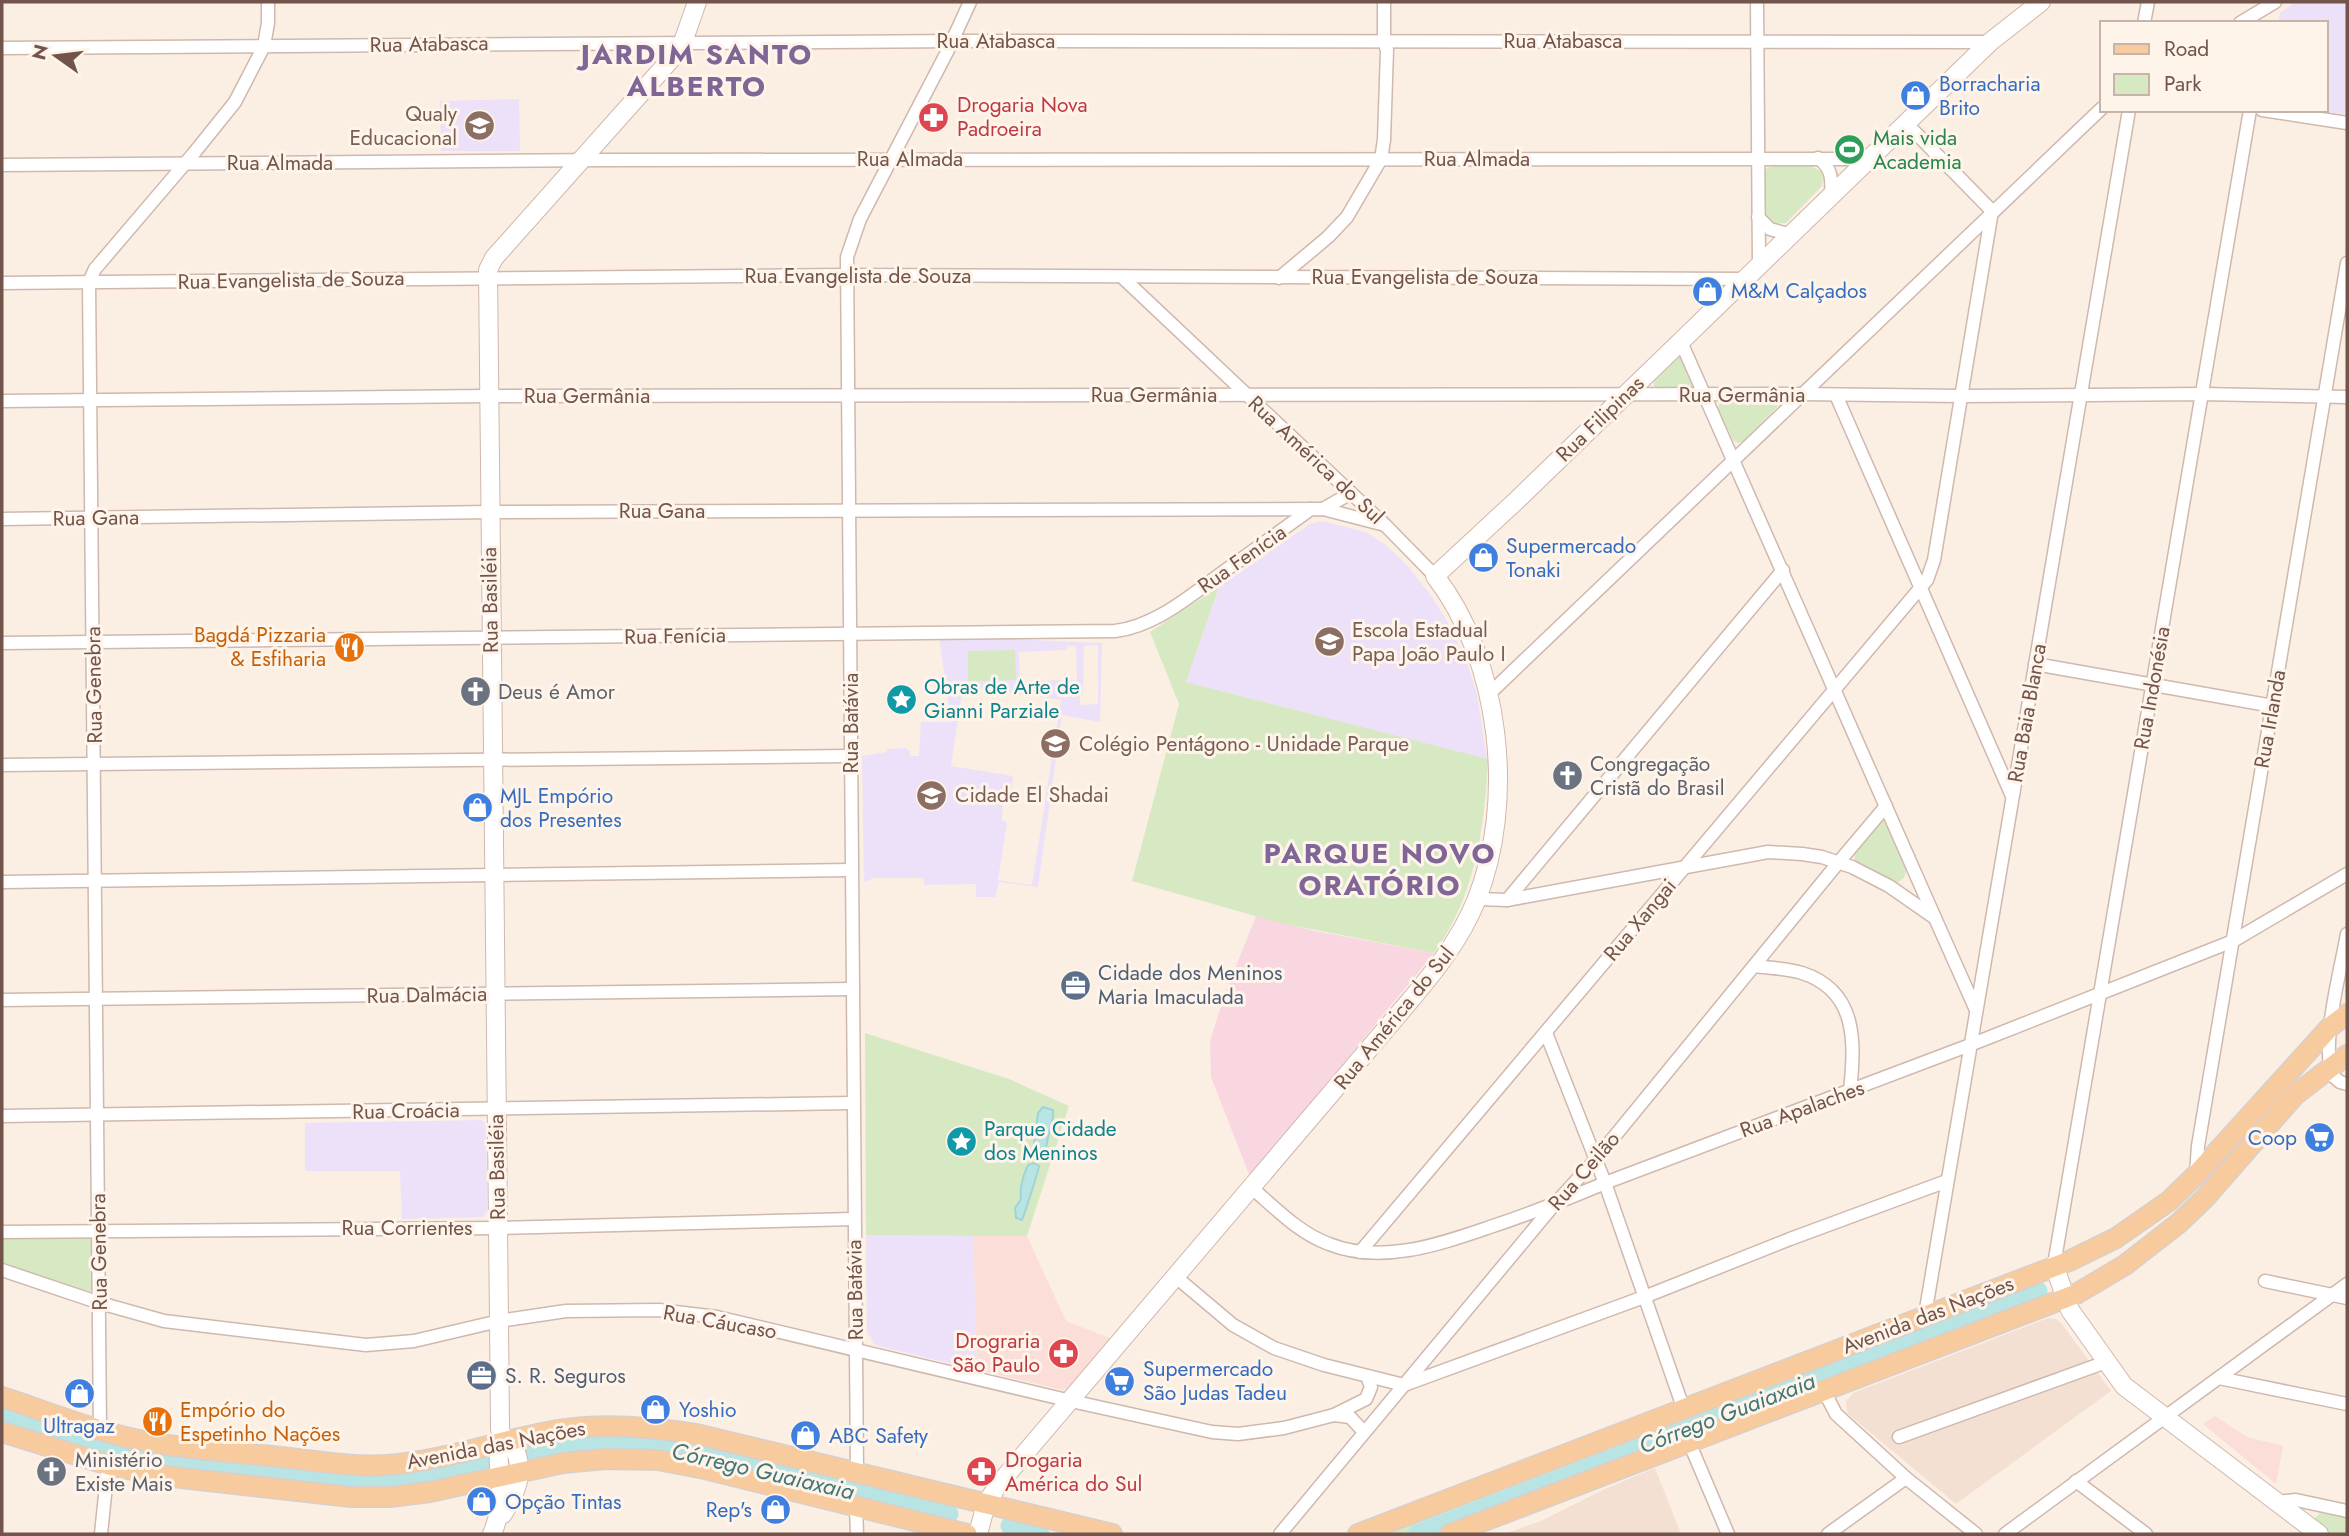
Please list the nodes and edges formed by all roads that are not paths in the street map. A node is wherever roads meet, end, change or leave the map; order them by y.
1 (268, 2) edge
2 (697, 2) edge
3 (970, 2) edge
4 (1384, 2) edge
5 (1757, 2) edge
6 (2041, 2) edge
7 (2148, 2) edge
8 (2271, 4) edge
9 (2144, 21) edge
10 (2243, 21) edge
11 (2265, 21) edge
12 (952, 41) junction
13 (1384, 41) junction
14 (683, 42) junction
15 (1990, 42) junction
16 (1757, 43) junction
17 (264, 46) junction
18 (2, 48) edge
19 (2100, 110) edge
20 (2129, 112) edge
21 (2250, 112) edge
22 (2275, 112) edge
23 (2347, 123) edge
24 (1908, 124) junction
25 (1757, 158) junction
26 (890, 159) junction
27 (1381, 159) junction
28 (1818, 159) junction
29 (1868, 159) junction
30 (582, 160) junction
31 (185, 163) junction
32 (2, 165) edge
33 (1831, 195) junction
34 (1992, 211) junction
35 (1758, 216) junction
36 (1791, 234) junction
37 (2347, 263) edge
38 (1759, 265) junction
39 (847, 275) junction
40 (1122, 277) junction
41 (1279, 278) junction
42 (488, 279) junction
43 (1715, 279) junction
44 (1745, 279) junction
45 (89, 282) junction
46 (2, 283) edge
47 (1725, 299) junction
48 (1681, 342) junction
49 (1801, 394) junction
50 (1836, 394) junction
51 (2202, 394) junction
52 (847, 395) junction
53 (1248, 395) junction
54 (1625, 395) junction
55 (1705, 395) junction
56 (488, 396) junction
57 (1961, 396) junction
58 (2081, 396) junction
59 (2325, 397) junction
60 (2347, 397) edge
61 (2, 401) edge
62 (91, 401) junction
63 (1733, 459) junction
64 (1352, 493) junction
65 (1317, 509) junction
66 (849, 510) junction
67 (489, 512) junction
68 (92, 518) junction
69 (2, 519) edge
70 (1385, 525) junction
71 (1454, 560) junction
72 (1783, 570) junction
73 (1435, 576) junction
74 (1921, 588) junction
75 (1446, 590) junction
76 (851, 634) junction
77 (491, 638) junction
78 (93, 642) junction
79 (2, 643) edge
80 (2035, 664) junction
81 (2152, 684) junction
82 (1835, 690) junction
83 (1489, 694) junction
84 (2273, 706) junction
85 (851, 756) junction
86 (492, 760) junction
87 (94, 764) junction
88 (2, 765) edge
89 (2012, 796) junction
90 (1886, 807) junction
91 (1838, 863) junction
92 (1682, 869) junction
93 (851, 870) junction
94 (2347, 874) edge
95 (494, 875) junction
96 (96, 881) junction
97 (2, 882) edge
98 (1477, 899) junction
99 (1507, 900) junction
100 (1935, 918) junction
101 (2347, 934) edge
102 (2233, 941) junction
103 (1754, 966) junction
104 (851, 989) junction
105 (2100, 992) junction
106 (495, 994) junction
107 (97, 999) junction
108 (2, 1000) edge
109 (1976, 1010) junction
110 (2347, 1014) edge
111 (2331, 1026) junction
112 (1546, 1033) junction
113 (1970, 1045) junction
114 (2347, 1055) edge
115 (2330, 1068) junction
116 (2347, 1084) edge
117 (1850, 1091) junction
118 (852, 1103) junction
119 (497, 1110) junction
120 (98, 1114) junction
121 (2, 1116) edge
122 (1595, 1159) junction
123 (2196, 1175) junction
124 (1947, 1181) junction
125 (1605, 1183) junction
126 (1252, 1188) junction
127 (1553, 1206) junction
128 (854, 1219) junction
129 (498, 1228) junction
130 (99, 1230) junction
131 (2, 1232) edge
132 (2116, 1238) junction
133 (1360, 1252) junction
134 (2137, 1255) junction
135 (2054, 1265) junction
136 (2, 1270) edge
137 (1177, 1277) junction
138 (2266, 1281) dead end
139 (2347, 1284) edge
140 (2333, 1295) junction
141 (1644, 1297) junction
142 (2065, 1298) junction
143 (2347, 1298) edge
144 (100, 1303) junction
145 (1924, 1315) junction
146 (499, 1321) junction
147 (855, 1350) junction
148 (2106, 1362) junction
149 (1367, 1376) junction
150 (2219, 1378) junction
151 (1404, 1385) junction
152 (1824, 1391) junction
153 (2, 1397) edge
154 (1071, 1401) junction
155 (2347, 1404) edge
156 (1684, 1410) junction
157 (1334, 1415) junction
158 (2165, 1418) junction
159 (100, 1429) junction
160 (2, 1432) edge
161 (1364, 1432) junction
162 (1899, 1437) dead end
163 (1689, 1442) junction
164 (508, 1460) junction
165 (108, 1465) junction
166 (857, 1473) junction
167 (1906, 1478) junction
168 (2076, 1481) junction
169 (963, 1499) junction
170 (2276, 1502) junction
171 (986, 1504) junction
172 (856, 1507) junction
173 (2347, 1511) edge
174 (494, 1528) edge
175 (1480, 1529) edge
176 (942, 1531) edge
177 (101, 1534) edge
178 (857, 1534) edge
179 (978, 1534) edge
180 (1112, 1534) edge
181 (1280, 1534) edge
182 (1358, 1534) edge
183 (1450, 1534) edge
184 (1728, 1534) edge
185 (1828, 1534) edge
186 (1976, 1534) edge
187 (2005, 1534) edge
188 (2146, 1534) edge
189 (2319, 1534) edge

1 - 17 street
2 - 14 main road, Rua Basiléia
3 - 12 street, Rua Batávia
4 - 13 street
5 - 16 street
6 - 15 main road
7 - 9 street
8 - 10 street
8 - 11 street
12 - 13 street, Rua Atabasca
12 - 14 street, Rua Atabasca
12 - 26 street, Rua Batávia
13 - 16 street, Rua Atabasca
13 - 27 street
14 - 17 street, Rua Atabasca
14 - 30 main road, Rua Basiléia
15 - 16 street, Rua Atabasca
15 - 24 main road
16 - 25 street
17 - 18 street, Rua Atabasca
17 - 31 street
19 - 34 street
20 - 58 street, Rua Baia Blanca
21 - 51 street, Rua Indonésia
22 - 23 street
24 - 29 main road
24 - 34 street
25 - 27 street, Rua Almada
25 - 28 street, Rua Almada
25 - 35 street
26 - 27 street, Rua Almada
26 - 30 street, Rua Almada
26 - 39 street, Rua Batávia
27 - 41 street
28 - 29 street, Rua Almada
28 - 33 street
29 - 33 main road
30 - 31 street, Rua Almada
30 - 42 main road, Rua Basiléia
31 - 32 street, Rua Almada
31 - 45 street
33 - 36 main road
34 - 49 street
34 - 57 street, Rua Xangai
35 - 36 street
35 - 38 street
36 - 38 main road
37 - 59 street, Rua Irlanda
38 - 44 main road
39 - 40 street, Rua Evangelista de Souza
39 - 42 street, Rua Evangelista de Souza
39 - 52 street, Rua Batávia
40 - 41 street, Rua Evangelista de Souza
40 - 53 street, Rua América do Sul
41 - 43 street, Rua Evangelista de Souza
42 - 45 street, Rua Evangelista de Souza
42 - 56 main road, Rua Basiléia
43 - 44 street, Rua Evangelista de Souza
43 - 47 street
44 - 47 main road, Rua Filipinas
45 - 46 street, Rua Evangelista de Souza
45 - 62 street, Rua Genebra
47 - 48 main road, Rua Filipinas
48 - 54 main road, Rua Filipinas
48 - 55 street
49 - 50 street, Rua Germânia
49 - 55 street, Rua Germânia
49 - 63 street
50 - 57 street, Rua Germânia
50 - 74 street
51 - 58 street, Rua Germânia
51 - 59 street, Rua Germânia
51 - 81 street, Rua Indonésia
52 - 53 street, Rua Germânia
52 - 56 street, Rua Germânia
52 - 66 street, Rua Batávia
53 - 54 street, Rua Germânia
53 - 64 street, Rua América do Sul
54 - 55 street, Rua Germânia
54 - 71 main road, Rua Filipinas
55 - 63 street
56 - 62 street, Rua Germânia
56 - 67 main road, Rua Basiléia
57 - 58 street, Rua Germânia
57 - 74 street, Rua Xangai
58 - 80 street, Rua Baia Blanca
59 - 60 street, Rua Germânia
59 - 84 street, Rua Irlanda
61 - 62 street, Rua Germânia
62 - 68 street, Rua Genebra
63 - 72 street
63 - 83 street
64 - 65 street, Rua Gana
64 - 70 street, Rua América do Sul
65 - 66 street, Rua Gana
65 - 70 street, Rua Gana
65 - 76 street, Rua Fenícia
66 - 67 street, Rua Gana
66 - 76 street, Rua Batávia
67 - 68 street, Rua Gana
67 - 77 main road, Rua Basiléia
68 - 69 street, Rua Gana
68 - 78 street, Rua Genebra
70 - 73 street, Rua América do Sul
71 - 73 main road, Rua Filipinas
71 - 75 main road
72 - 82 street
72 - 99 street
73 - 75 main road, Rua América do Sul
74 - 82 street, Rua Xangai
74 - 89 street
75 - 83 main road, Rua América do Sul
76 - 77 street, Rua Fenícia
76 - 85 street, Rua Batávia
77 - 78 street, Rua Fenícia
77 - 86 main road, Rua Basiléia
78 - 79 street, Rua Fenícia
78 - 87 street, Rua Genebra
80 - 81 street
80 - 89 street, Rua Baia Blanca
81 - 84 street
81 - 105 street, Rua Indonésia
82 - 90 street
82 - 92 street, Rua Xangai
83 - 98 main road, Rua América do Sul
84 - 102 street, Rua Irlanda
85 - 86 street
85 - 93 street, Rua Batávia
86 - 87 street
86 - 95 main road, Rua Basiléia
87 - 88 street
87 - 96 street, Rua Genebra
89 - 109 street, Rua Baia Blanca
90 - 91 street, Rua Ceilão
90 - 100 street
91 - 92 street
91 - 100 street
91 - 103 street, Rua Ceilão
92 - 99 street
92 - 112 street, Rua Xangai
93 - 95 street
93 - 104 street, Rua Batávia
94 - 102 street, Rua Apalaches
95 - 96 street
95 - 106 main road, Rua Basiléia
96 - 97 street
96 - 107 street, Rua Genebra
98 - 99 street
98 - 126 main road, Rua América do Sul
100 - 109 street
101 - 111 street
102 - 105 street, Rua Apalaches
102 - 123 street, Rua Irlanda
103 - 117 street
103 - 122 street, Rua Ceilão
104 - 106 street, Rua Dalmácia
104 - 118 street, Rua Batávia
105 - 113 street, Rua Apalaches
105 - 135 street, Rua Indonésia
106 - 107 street, Rua Dalmácia
106 - 119 main road, Rua Basiléia
107 - 108 street, Rua Dalmácia
107 - 120 street, Rua Genebra
109 - 113 street, Rua Baia Blanca
110 - 111 main road, Avenida das Nações
111 - 115 street
111 - 123 main road, Avenida das Nações
112 - 122 street
112 - 133 street, Rua Xangai
113 - 117 street, Rua Apalaches
113 - 124 street, Rua Baia Blanca
114 - 115 main road, Avenida das Nações
115 - 116 street
115 - 134 main road, Avenida das Nações
117 - 125 street, Rua Apalaches
118 - 119 street, Rua Croácia
118 - 128 street, Rua Batávia
119 - 120 street, Rua Croácia
119 - 129 main road, Rua Basiléia
120 - 121 street, Rua Croácia
120 - 130 street, Rua Genebra
122 - 125 street
122 - 127 street, Rua Ceilão
123 - 132 main road, Avenida das Nações
124 - 141 street
124 - 145 street, Rua Baia Blanca
125 - 127 street, Rua Apalaches
125 - 141 street
126 - 133 street, Rua Apalaches
126 - 137 main road, Rua América do Sul
127 - 133 street, Rua Apalaches
127 - 151 street, Rua Ceilão
128 - 129 street, Rua Corrientes
128 - 147 street, Rua Batávia
129 - 130 street, Rua Corrientes
129 - 146 main road, Rua Basiléia
130 - 131 street, Rua Corrientes
130 - 144 street, Rua Genebra
132 - 134 main road
132 - 135 main road, Avenida das Nações
134 - 142 main road, Avenida das Nações
135 - 142 main road
135 - 145 main road, Avenida das Nações
136 - 144 street, Rua Cáucaso
137 - 149 street
137 - 154 main road, Rua América do Sul
138 - 140 street
139 - 140 street
140 - 143 street
140 - 150 street
141 - 151 street
141 - 156 street
142 - 148 main road
142 - 152 main road, Avenida das Nações
144 - 146 street, Rua Cáucaso
144 - 159 street, Rua Genebra
145 - 156 main road, Avenida das Nações
146 - 147 street, Rua Cáucaso
146 - 164 main road, Rua Basiléia
147 - 154 street, Rua Cáucaso
147 - 166 street, Rua Batávia
148 - 158 main road
148 - 162 street
149 - 151 street
149 - 157 street, Rua Cáucaso
150 - 155 street
150 - 158 street
151 - 161 street, Rua Ceilão
152 - 163 main road, Avenida das Nações
152 - 167 street
153 - 159 main road, Avenida das Nações
154 - 157 street, Rua Cáucaso
154 - 171 main road, Rua América do Sul
156 - 182 main road, Avenida das Nações
157 - 161 street
158 - 168 street
158 - 170 main road
159 - 164 main road, Avenida das Nações
160 - 165 main road, Avenida das Nações
161 - 181 street, Rua Ceilão
163 - 175 main road, Avenida das Nações
163 - 184 street
164 - 165 main road, Avenida das Nações
164 - 166 main road, Avenida das Nações
164 - 172 main road, Avenida das Nações
164 - 174 main road, Rua Basiléia
165 - 177 street
166 - 169 main road, Avenida das Nações
167 - 185 street
167 - 186 street
168 - 187 street
168 - 188 street
169 - 171 main road, Avenida das Nações
169 - 176 main road
170 - 173 street
170 - 189 main road
171 - 179 main road, Rua América do Sul
171 - 180 main road, Avenida das Nações
172 - 176 main road, Avenida das Nações
172 - 178 street
175 - 183 main road, Avenida das Nações

